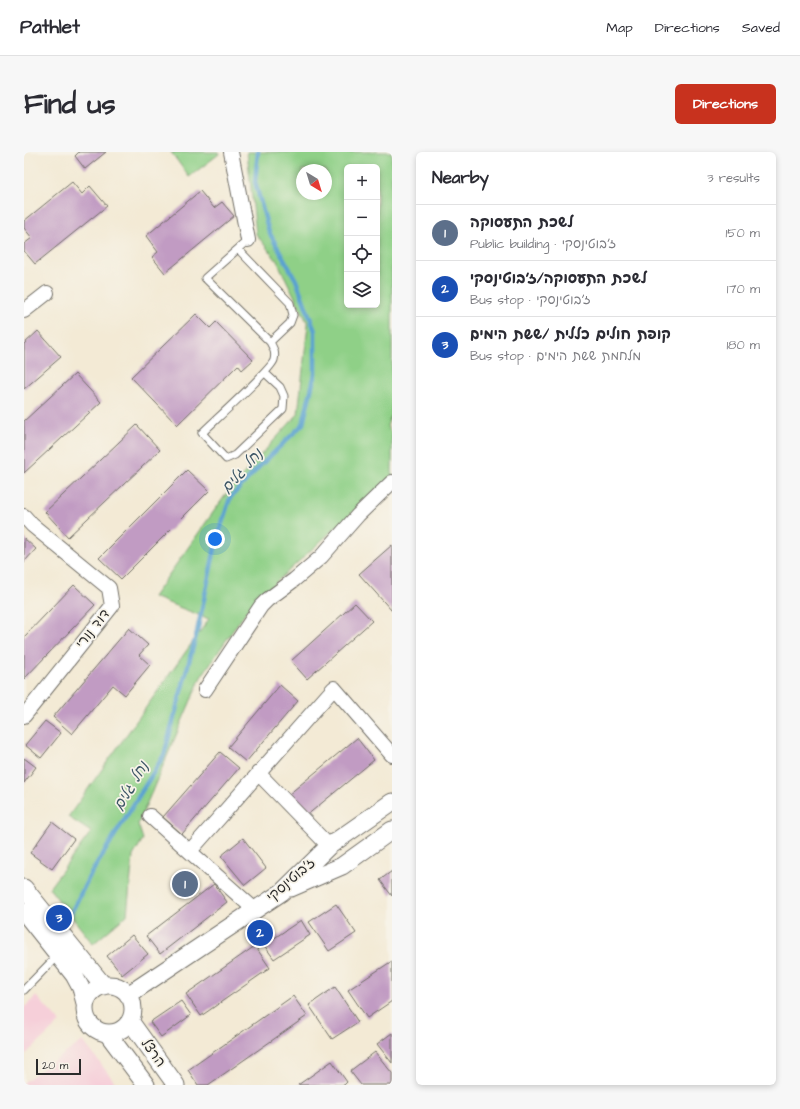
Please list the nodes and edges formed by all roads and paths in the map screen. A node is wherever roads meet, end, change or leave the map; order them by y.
1 (231, 152) edge
2 (243, 245) junction
3 (47, 293) dead end
4 (24, 311) edge
5 (270, 342) junction
6 (265, 373) junction
7 (392, 482) edge
8 (24, 516) edge
9 (206, 690) dead end
10 (24, 716) edge
11 (392, 754) edge
12 (258, 773) junction
13 (392, 802) edge
14 (150, 816) dead end
15 (392, 830) edge
16 (329, 846) junction
17 (190, 851) junction
18 (24, 888) edge
19 (282, 892) junction
20 (255, 910) junction
21 (24, 912) edge
22 (58, 955) junction
23 (104, 986) junction
24 (24, 990) edge
25 (128, 995) junction
26 (85, 1003) junction
27 (130, 1021) junction
28 (107, 1033) junction
29 (146, 1085) edge
30 (176, 1085) edge

1 - 2 street
2 - 5 lane
2 - 5 lane
3 - 4 street
5 - 6 lane
6 - 6 lane
7 - 9 street
8 - 10 street, דוד נורי
11 - 12 street
12 - 16 street
12 - 17 street
13 - 16 street, ז׳בוטינסקי
14 - 17 street
15 - 19 street
16 - 19 street, ז׳בוטינסקי
17 - 20 street
18 - 23 street
19 - 20 street, ז׳בוטינסקי
20 - 25 street, ז׳בוטינסקי
21 - 22 street
22 - 24 lane
22 - 26 street
23 - 25 street
23 - 26 street
25 - 27 street
26 - 28 street
27 - 28 street
27 - 30 street, הרצל
28 - 29 street, הרצל

